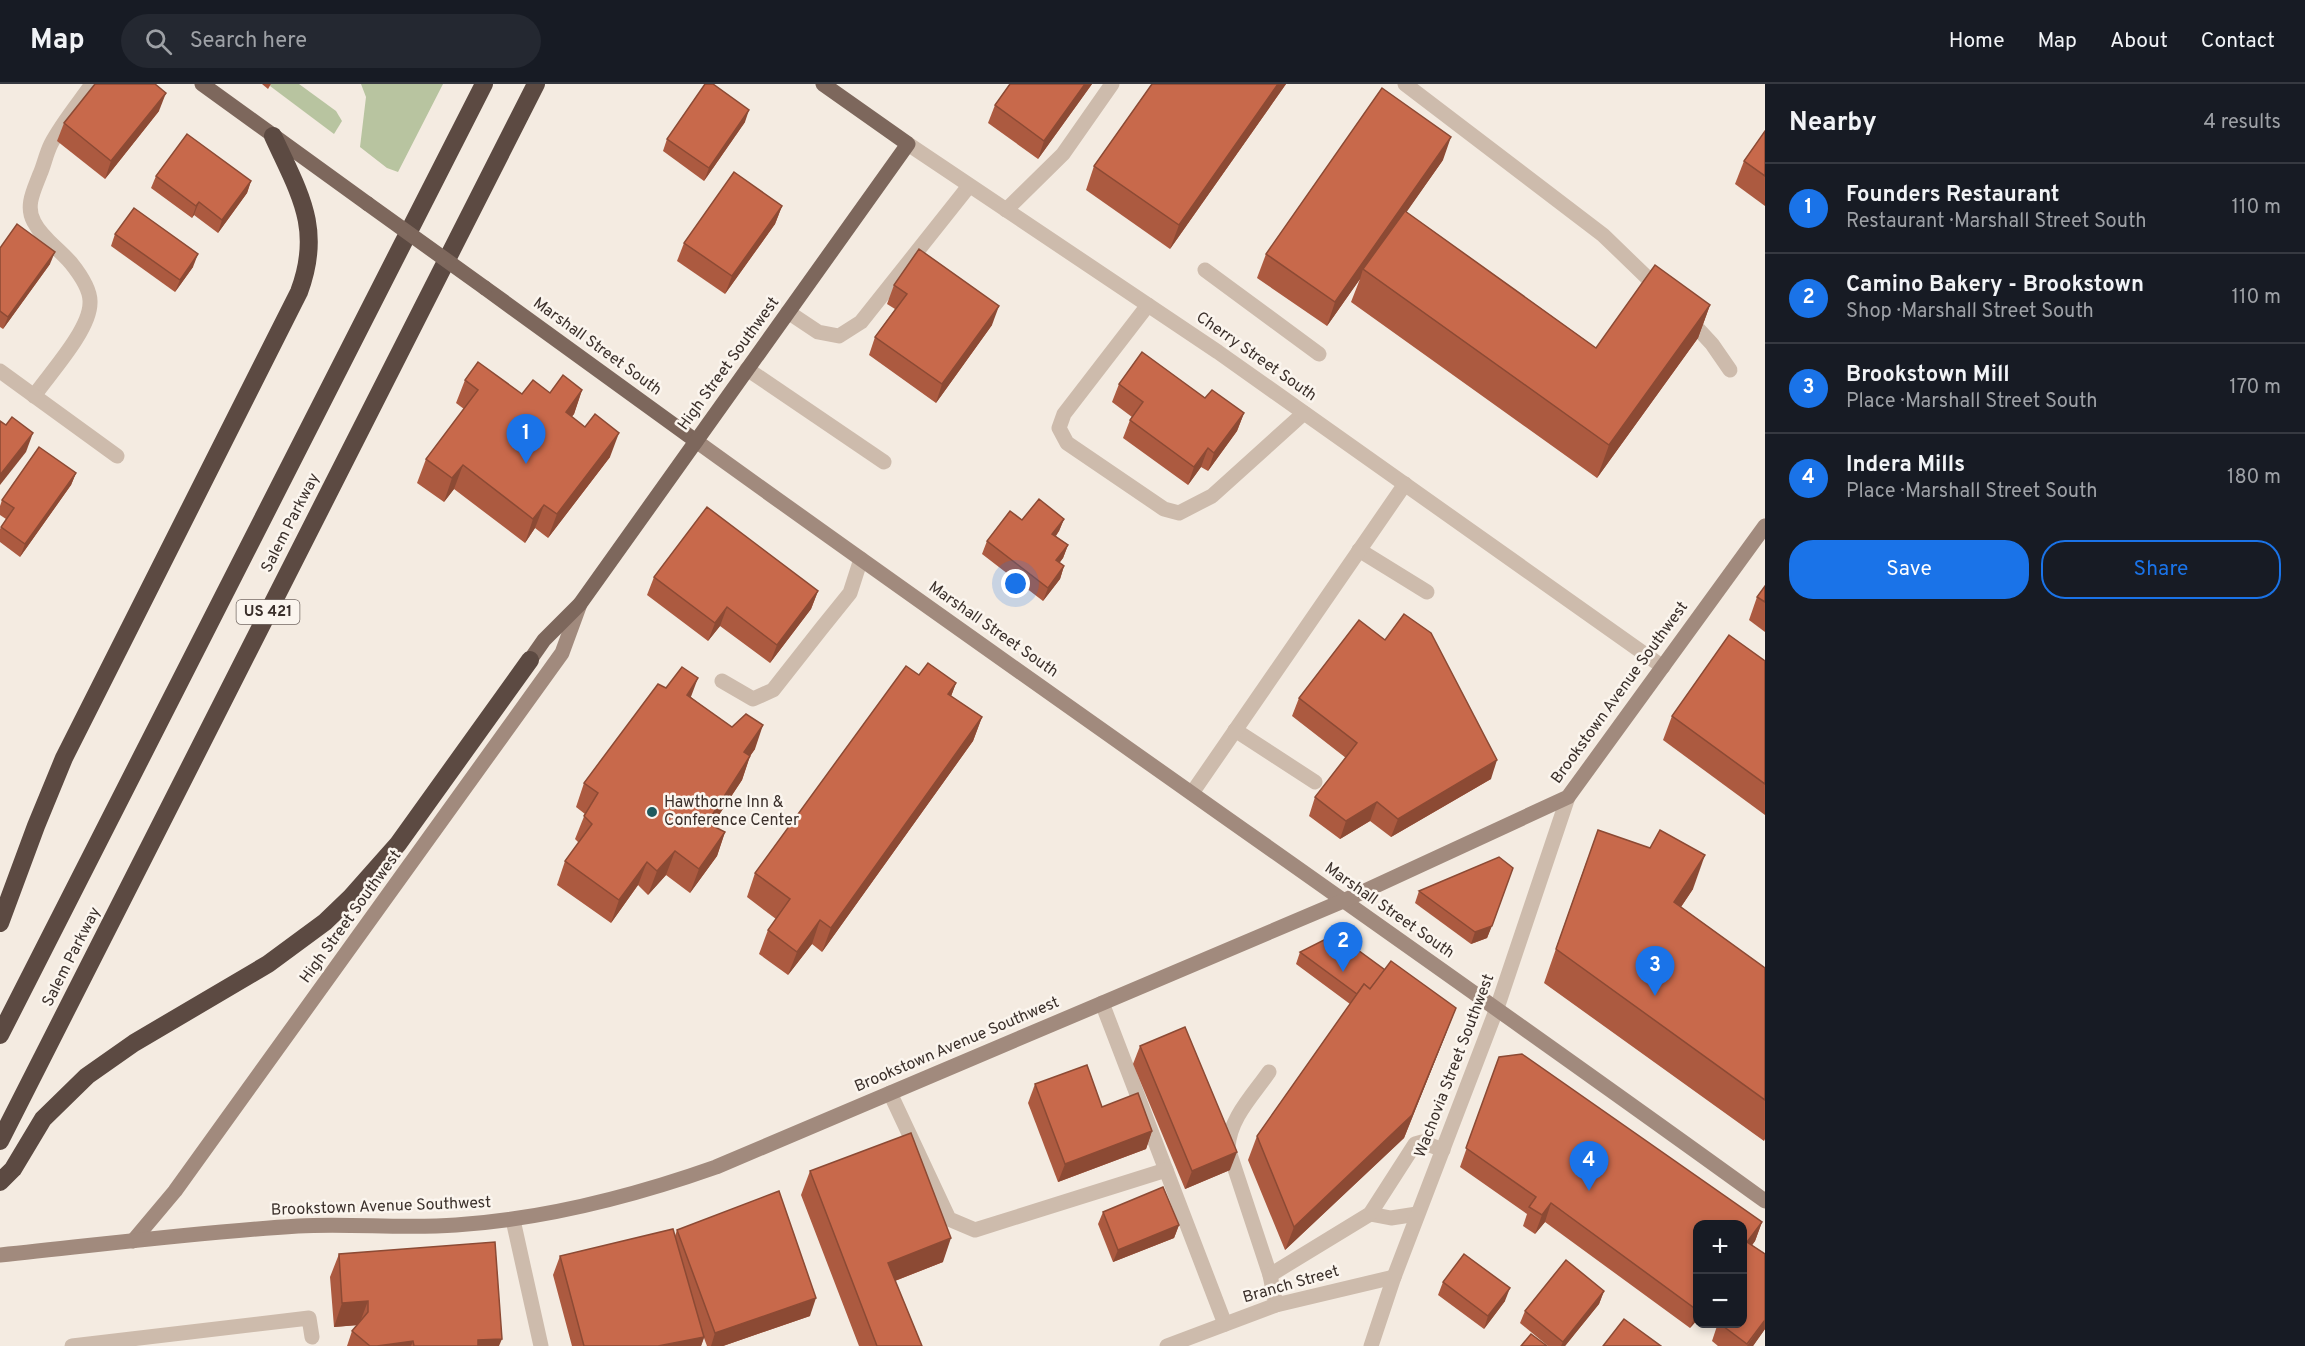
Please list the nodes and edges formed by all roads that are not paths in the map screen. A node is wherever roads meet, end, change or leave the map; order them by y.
1 (92, 84) edge
2 (202, 84) edge
3 (483, 84) edge
4 (536, 84) edge
5 (823, 84) edge
6 (1112, 84) edge
7 (1405, 84) edge
8 (273, 136) junction
9 (908, 144) junction
10 (969, 186) junction
11 (1006, 210) junction
12 (1205, 270) dead end
13 (1148, 305) junction
14 (788, 312) junction
15 (1319, 354) dead end
16 (747, 369) junction
17 (1730, 370) dead end
18 (0, 371) edge
19 (34, 396) junction
20 (1304, 413) junction
21 (696, 441) junction
22 (117, 456) dead end
23 (884, 462) dead end
24 (1405, 484) junction
25 (1765, 526) edge
26 (1359, 550) junction
27 (861, 558) junction
28 (1427, 592) dead end
29 (580, 604) junction
30 (530, 660) joint
31 (1663, 667) junction
32 (722, 681) dead end
33 (1236, 730) junction
34 (1315, 782) dead end
35 (1192, 793) junction
36 (1568, 797) junction
37 (1343, 901) junction
38 (0, 922) edge
39 (1102, 1003) junction
40 (1497, 1008) junction
41 (0, 1035) edge
42 (1269, 1072) dead end
43 (890, 1093) junction
44 (0, 1141) edge
45 (1443, 1150) junction
46 (1166, 1170) junction
47 (0, 1182) edge
48 (1765, 1201) edge
49 (1370, 1214) junction
50 (1418, 1214) junction
51 (513, 1220) junction
52 (133, 1241) junction
53 (0, 1255) edge
54 (1270, 1275) junction
55 (1394, 1277) junction
56 (1276, 1305) junction
57 (1225, 1324) junction
58 (312, 1337) dead end
59 (72, 1346) edge
60 (541, 1346) edge
61 (1167, 1346) edge
62 (1371, 1346) edge

1 - 19 street
2 - 8 main road, Marshall Street South
3 - 41 highway, Salem Parkway / US 421
4 - 44 highway, Salem Parkway / US 421
5 - 9 main road, Cherry Street South
6 - 11 street
7 - 17 street
8 - 21 main road, Marshall Street South, bridge
8 - 38 highway
9 - 10 street, Cherry Street South
9 - 14 main road, High Street Southwest
10 - 11 street, Cherry Street South
10 - 14 street
11 - 13 street, Cherry Street South
12 - 15 street
13 - 20 street, Cherry Street South
13 - 20 street
14 - 16 main road, High Street Southwest
16 - 21 main road, High Street Southwest
16 - 23 street
18 - 19 street
19 - 22 street
20 - 24 street, Cherry Street South
21 - 27 street, Marshall Street South
21 - 29 main road, High Street Southwest
24 - 26 street
24 - 31 street, Cherry Street South
25 - 31 street, Brookstown Avenue Southwest
26 - 28 street
26 - 33 street
27 - 32 street
27 - 35 street, Marshall Street South
29 - 30 main road, High Street Southwest
29 - 52 street, High Street Southwest
30 - 47 highway
31 - 36 street, Brookstown Avenue Southwest
33 - 34 street
33 - 35 street
35 - 37 street, Marshall Street South
36 - 37 street, Brookstown Avenue Southwest
36 - 40 street, Wachovia Street Southwest
37 - 39 street, Brookstown Avenue Southwest
37 - 40 street, Marshall Street South
39 - 43 street, Brookstown Avenue Southwest
39 - 46 street
40 - 45 street, Wachovia Street Southwest
40 - 48 street, Marshall Street South
42 - 54 street
43 - 46 street
43 - 51 street, Brookstown Avenue Southwest
45 - 49 street
45 - 50 street, Wachovia Street Southwest
46 - 57 street
49 - 50 street
49 - 54 street
50 - 55 street, Wachovia Street Southwest
51 - 52 street, Brookstown Avenue Southwest
51 - 60 street
52 - 53 street, Brookstown Avenue Southwest
54 - 56 street
55 - 56 street, Branch Street
55 - 62 street, Wachovia Street Southwest
56 - 57 street, Branch Street
57 - 61 street, Branch Street
58 - 59 street

